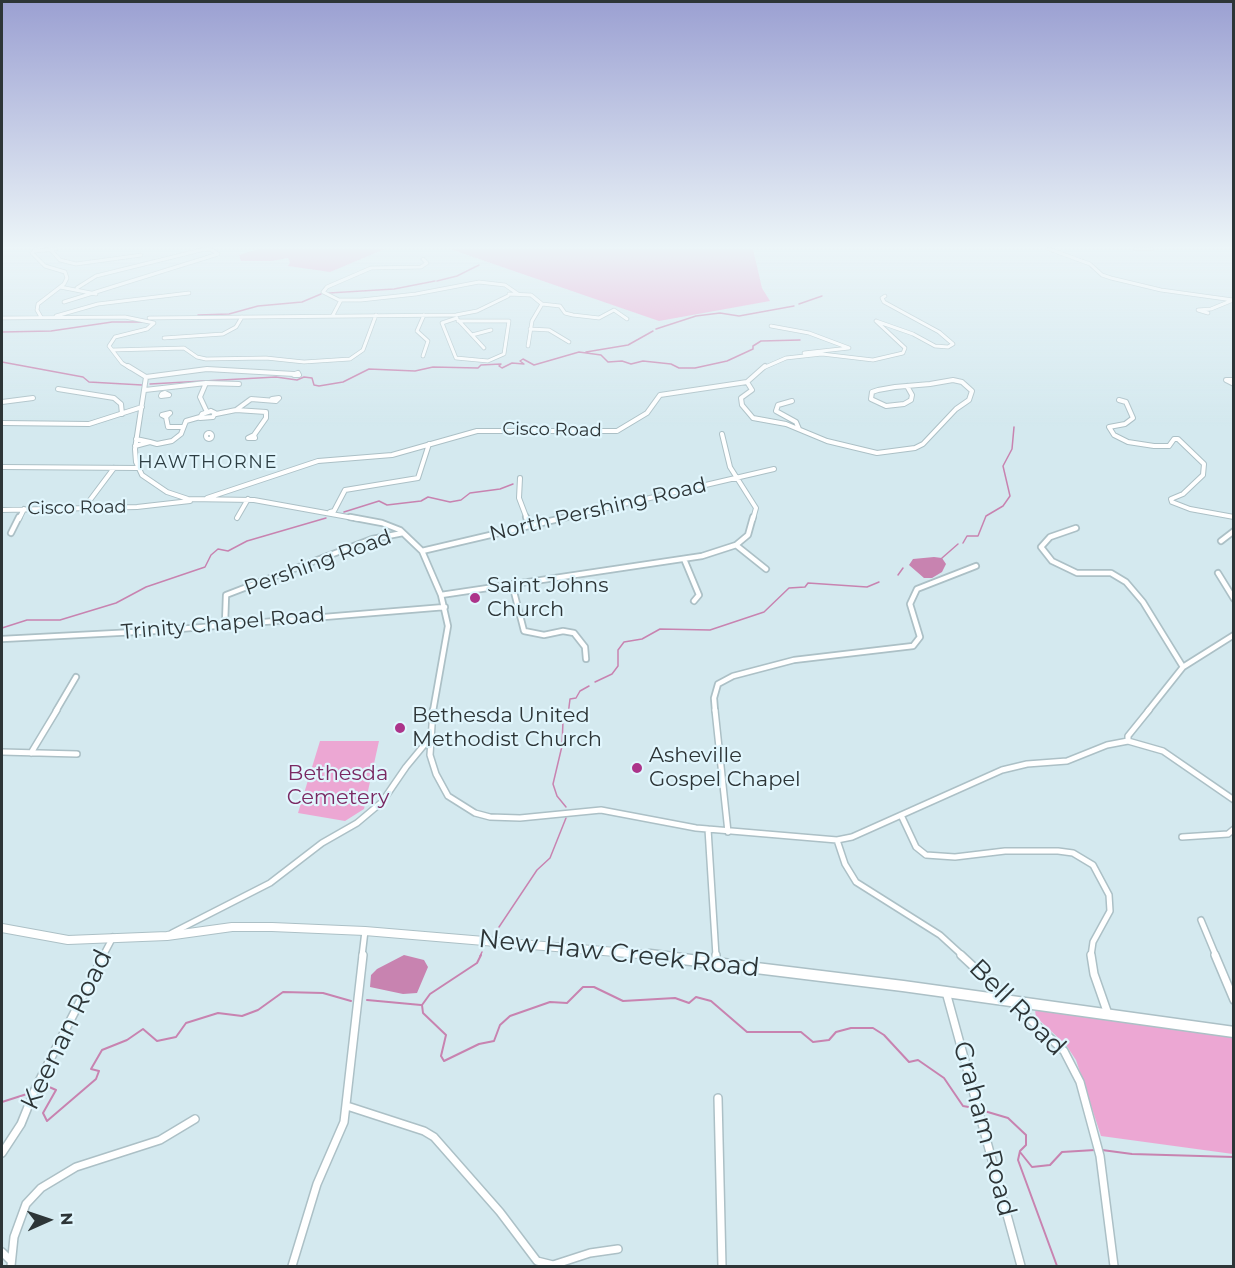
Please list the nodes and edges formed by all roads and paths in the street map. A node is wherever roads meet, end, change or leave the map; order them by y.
1 (37, 308) edge
2 (83, 308) edge
3 (337, 308) edge
4 (482, 308) edge
5 (540, 308) edge
6 (562, 308) edge
7 (895, 308) edge
8 (1212, 308) edge
9 (1208, 313) dead end
10 (333, 315) junction
11 (376, 315) junction
12 (424, 315) junction
13 (41, 317) junction
14 (54, 317) junction
15 (242, 317) junction
16 (2, 318) edge
17 (143, 318) junction
18 (165, 318) junction
19 (457, 318) junction
20 (627, 319) dead end
21 (154, 323) junction
22 (771, 326) dead end
23 (530, 329) junction
24 (491, 330) dead end
25 (472, 335) junction
26 (164, 338) dead end
27 (569, 342) dead end
28 (528, 346) dead end
29 (484, 348) dead end
30 (113, 350) junction
31 (423, 356) dead end
32 (793, 356) junction
33 (294, 374) dead end
34 (146, 377) junction
35 (1233, 380) edge
36 (747, 382) junction
37 (206, 383) junction
38 (238, 384) dead end
39 (1233, 384) edge
40 (170, 386) junction
41 (906, 386) junction
42 (58, 389) dead end
43 (145, 390) junction
44 (167, 392) dead end
45 (33, 398) dead end
46 (272, 399) dead end
47 (792, 400) dead end
48 (1119, 400) dead end
49 (2, 402) edge
50 (142, 407) junction
51 (236, 410) junction
52 (207, 412) junction
53 (122, 414) junction
54 (216, 414) junction
55 (166, 417) dead end
56 (200, 417) junction
57 (208, 419) junction
58 (2, 423) edge
59 (182, 427) junction
60 (799, 429) junction
61 (209, 433) dead end
62 (722, 434) dead end
63 (254, 435) dead end
64 (136, 439) junction
65 (150, 442) junction
66 (429, 444) junction
67 (135, 446) junction
68 (2, 467) edge
69 (114, 468) junction
70 (138, 468) junction
71 (774, 469) dead end
72 (738, 477) junction
73 (520, 478) dead end
74 (203, 499) junction
75 (248, 499) junction
76 (84, 508) junction
77 (24, 509) junction
78 (2, 510) edge
79 (326, 513) junction
80 (1233, 517) edge
81 (237, 518) dead end
82 (529, 525) junction
83 (1076, 528) dead end
84 (1233, 531) edge
85 (11, 533) dead end
86 (403, 533) junction
87 (1221, 541) dead end
88 (736, 545) junction
89 (423, 551) junction
90 (684, 559) junction
91 (976, 566) dead end
92 (766, 569) dead end
93 (1218, 573) dead end
94 (512, 584) junction
95 (441, 595) junction
96 (1233, 599) edge
97 (694, 601) dead end
98 (445, 606) junction
99 (225, 624) junction
100 (1233, 635) edge
101 (2, 639) edge
102 (586, 658) dead end
103 (1184, 667) junction
104 (76, 677) dead end
105 (1128, 741) junction
106 (428, 744) junction
107 (2, 752) edge
108 (31, 753) junction
109 (76, 754) dead end
110 (1233, 800) edge
111 (901, 814) junction
112 (1233, 829) edge
113 (708, 830) junction
114 (728, 832) junction
115 (1182, 837) dead end
116 (837, 840) junction
117 (1201, 920) dead end
118 (2, 928) edge
119 (365, 932) junction
120 (167, 936) junction
121 (113, 937) junction
122 (716, 963) junction
123 (946, 992) junction
124 (1233, 1000) edge
125 (1013, 1002) junction
126 (1108, 1016) junction
127 (1233, 1032) edge
128 (718, 1098) dead end
129 (347, 1106) junction
130 (195, 1119) dead end
131 (2, 1153) edge
132 (618, 1249) dead end
133 (2, 1252) edge
134 (11, 1264) edge
135 (292, 1266) edge
136 (722, 1266) edge
137 (1022, 1266) edge
138 (1114, 1266) edge

1 - 13 street
2 - 14 street
3 - 10 street
4 - 19 street
5 - 23 street
6 - 20 street
7 - 32 street
8 - 9 street
10 - 11 street
10 - 15 street
11 - 12 street
11 - 30 street
12 - 19 street
12 - 31 street
13 - 14 street
13 - 16 street
14 - 17 street
15 - 18 street
15 - 26 street
17 - 18 street
17 - 21 street
18 - 21 street
19 - 19 street
19 - 25 street
21 - 30 street
22 - 32 street
23 - 27 street
23 - 28 street
24 - 25 street
25 - 29 street
30 - 34 street
32 - 36 street
33 - 34 street
34 - 43 street
35 - 39 street
36 - 60 street
36 - 66 street, Cisco Road
37 - 38 street
37 - 40 street
37 - 52 street
40 - 43 street
40 - 44 street
41 - 41 street
41 - 60 street
42 - 53 street
43 - 50 street
45 - 49 street
46 - 51 street
47 - 60 street
48 - 80 street
50 - 53 street
50 - 64 street
51 - 54 street
51 - 63 street
52 - 54 street
52 - 56 street
53 - 58 street
54 - 57 street
55 - 59 street
56 - 57 street
56 - 59 street
57 - 61 street
59 - 65 street
62 - 72 street
64 - 65 street
64 - 67 street
65 - 67 street
66 - 74 street, Cisco Road
66 - 79 street
67 - 70 street
68 - 69 street
69 - 70 street
69 - 76 street
70 - 74 street
71 - 72 street, North Pershing Road
72 - 82 street, North Pershing Road
72 - 88 street
73 - 82 street
74 - 75 street
74 - 76 street, Cisco Road
75 - 79 street
75 - 81 street
76 - 77 street, Cisco Road
77 - 78 street, Cisco Road
77 - 85 street
79 - 86 street
82 - 89 street, North Pershing Road
83 - 103 street
84 - 87 street
86 - 89 street
86 - 99 street, Pershing Road
88 - 90 street
88 - 92 street
89 - 95 street
90 - 94 street
90 - 97 street
91 - 114 street
93 - 96 street
94 - 95 street
94 - 102 street
95 - 98 street
98 - 99 street, Trinity Chapel Road
98 - 106 street
99 - 101 street, Trinity Chapel Road
100 - 103 street
103 - 105 street
104 - 108 street
105 - 110 street
105 - 111 street
106 - 113 street
106 - 120 street
107 - 108 street
108 - 109 street
111 - 116 street
111 - 126 street
112 - 115 street
113 - 114 street
113 - 122 street
114 - 116 street
116 - 125 street, Bell Road
117 - 124 street
118 - 121 street, New Haw Creek Road
119 - 120 street, New Haw Creek Road
119 - 122 street, New Haw Creek Road
119 - 129 street
120 - 121 street, New Haw Creek Road
121 - 131 street, Keenan Road
122 - 123 street, New Haw Creek Road
123 - 125 street, New Haw Creek Road
123 - 137 street, Graham Road
125 - 126 street, New Haw Creek Road
125 - 138 street, Bell Road
126 - 127 street, New Haw Creek Road
128 - 136 street
129 - 132 street
129 - 135 street
130 - 134 street
133 - 134 street

